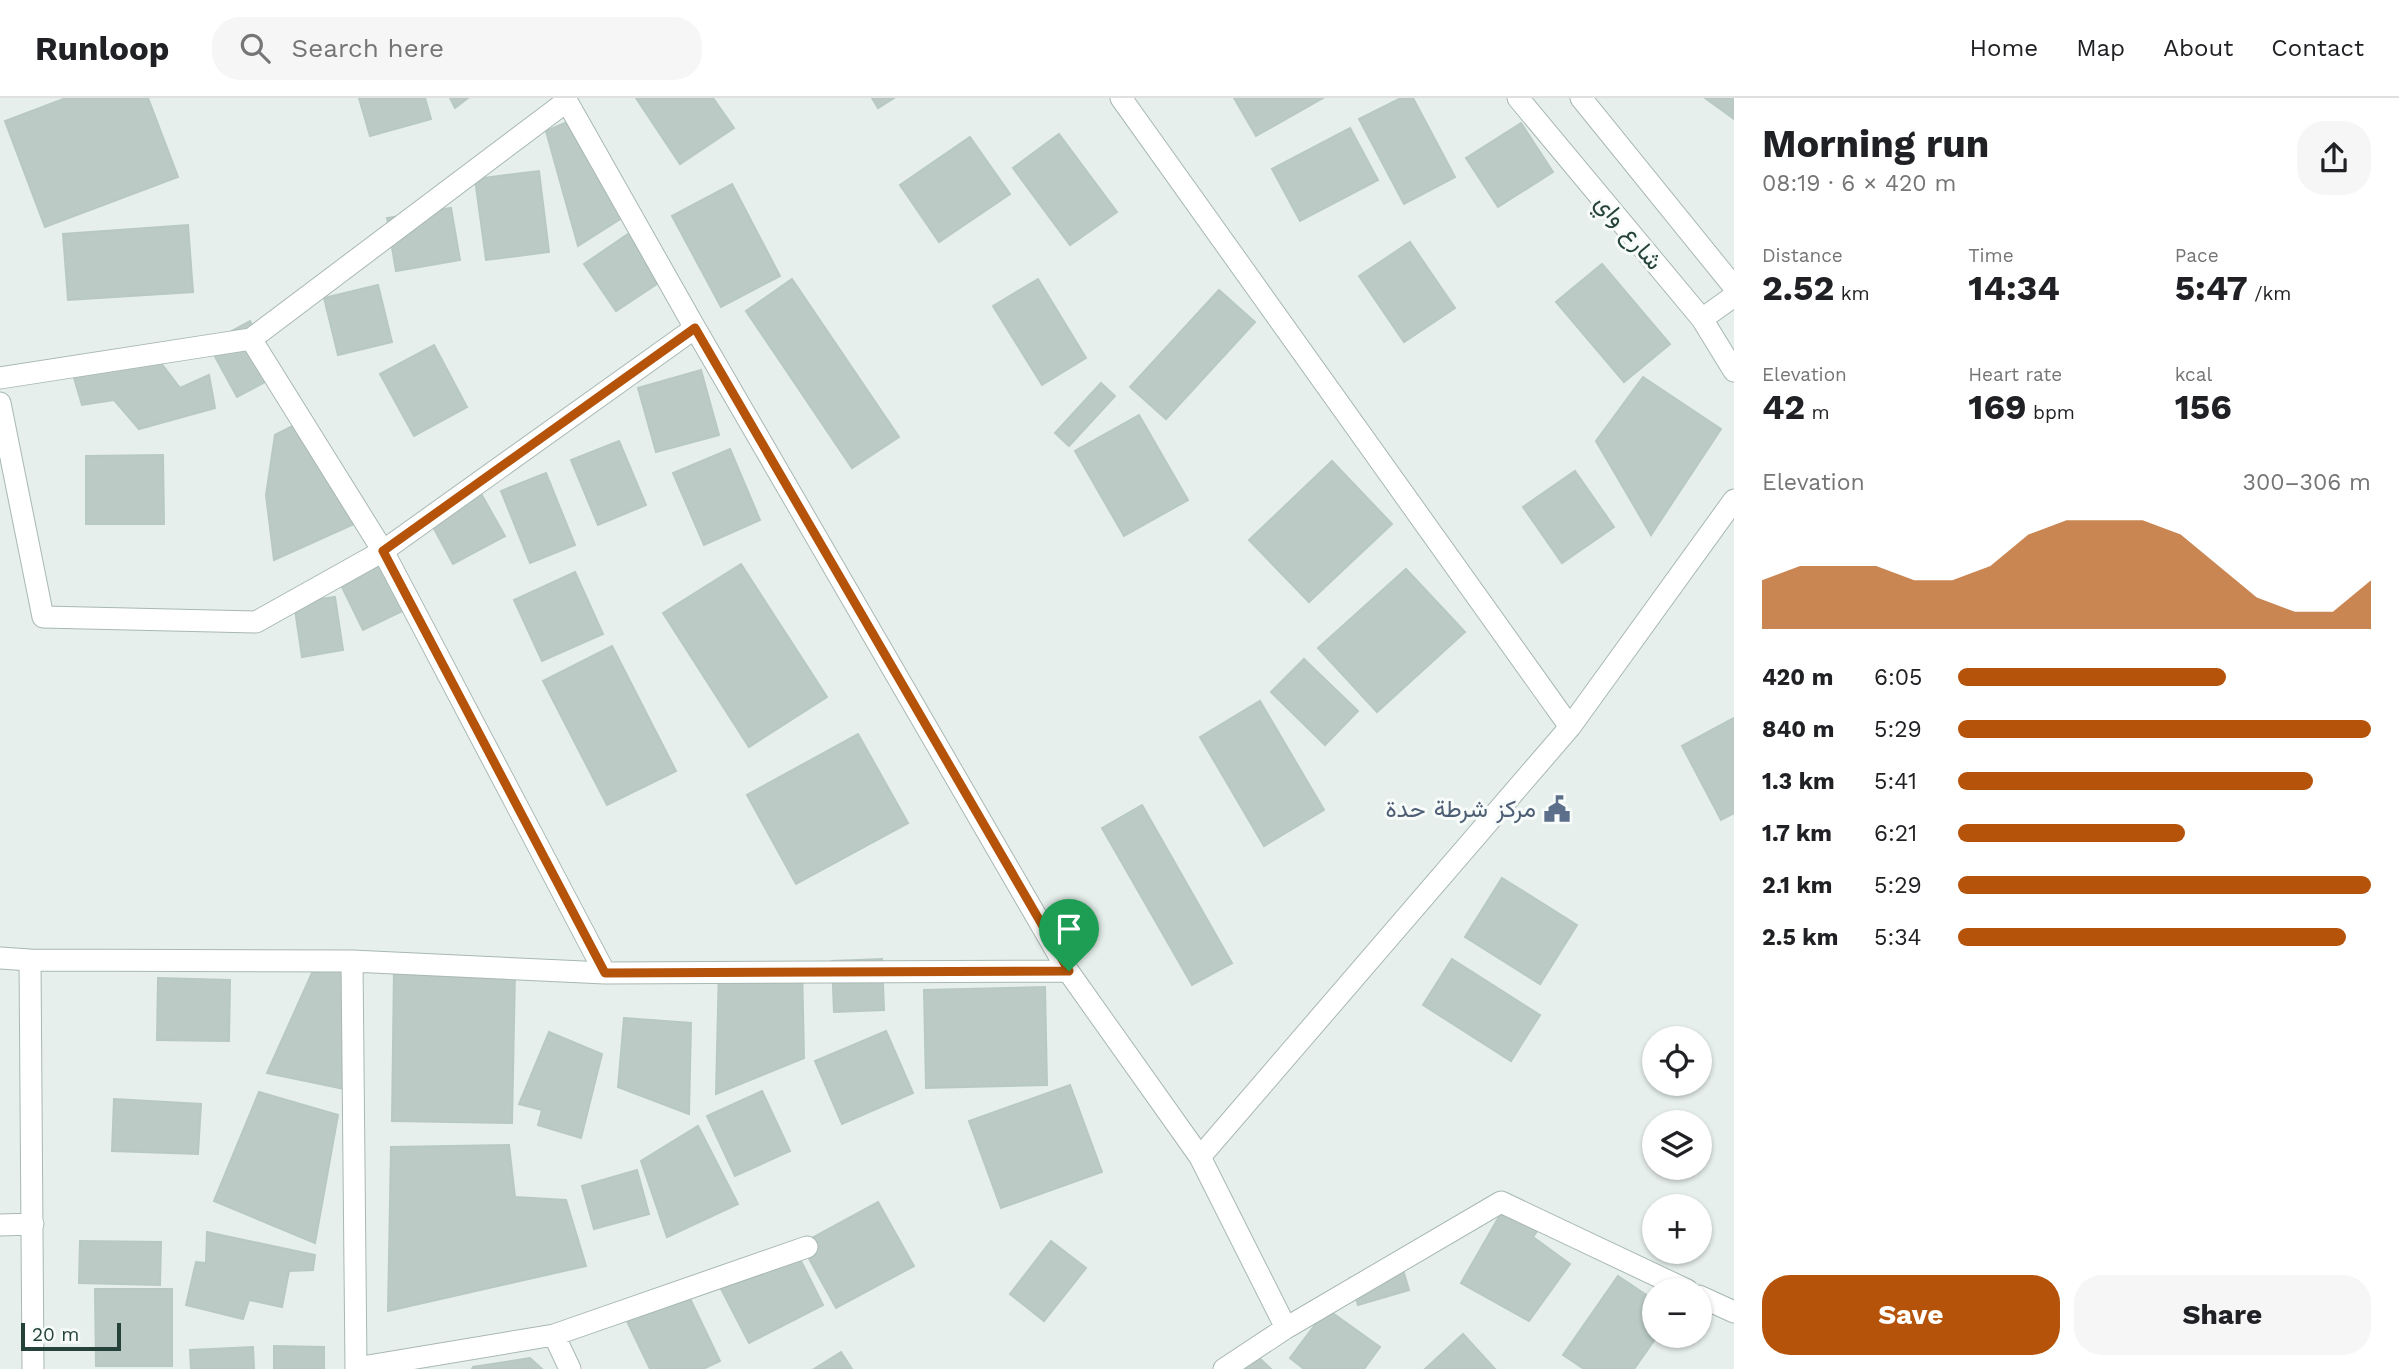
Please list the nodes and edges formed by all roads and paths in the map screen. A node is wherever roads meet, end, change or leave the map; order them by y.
1 (1121, 98) edge
2 (1518, 98) edge
3 (1581, 98) edge
4 (566, 99) edge
5 (1734, 287) edge
6 (1734, 296) edge
7 (1702, 319) junction
8 (695, 328) junction
9 (251, 339) junction
10 (1734, 371) edge
11 (0, 378) edge
12 (0, 403) edge
13 (1734, 500) edge
14 (383, 551) junction
15 (1570, 727) junction
16 (0, 958) edge
17 (30, 960) junction
18 (352, 961) junction
19 (1069, 971) junction
20 (605, 973) junction
21 (1200, 1157) junction
22 (33, 1224) junction
23 (0, 1225) edge
24 (807, 1247) dead end
25 (1662, 1278) edge
26 (1712, 1302) edge
27 (1734, 1312) edge
28 (1286, 1328) junction
29 (554, 1335) junction
30 (356, 1368) edge
31 (33, 1369) edge
32 (570, 1369) edge
33 (1224, 1369) edge

1 - 15 street
2 - 7 street, شارع واي
3 - 5 street, شارع واي
4 - 8 street
4 - 9 street
6 - 7 street
7 - 10 street, شارع واي
8 - 14 street
8 - 19 street
9 - 11 street
9 - 14 street
12 - 14 street
13 - 15 street
14 - 20 street
15 - 21 street
16 - 17 street
17 - 18 street
17 - 22 street
18 - 20 street
18 - 30 street
19 - 20 street
19 - 21 street
21 - 28 street
22 - 23 street
22 - 31 street
24 - 29 street
25 - 28 street
26 - 27 street
28 - 33 street
29 - 30 street
29 - 32 street

